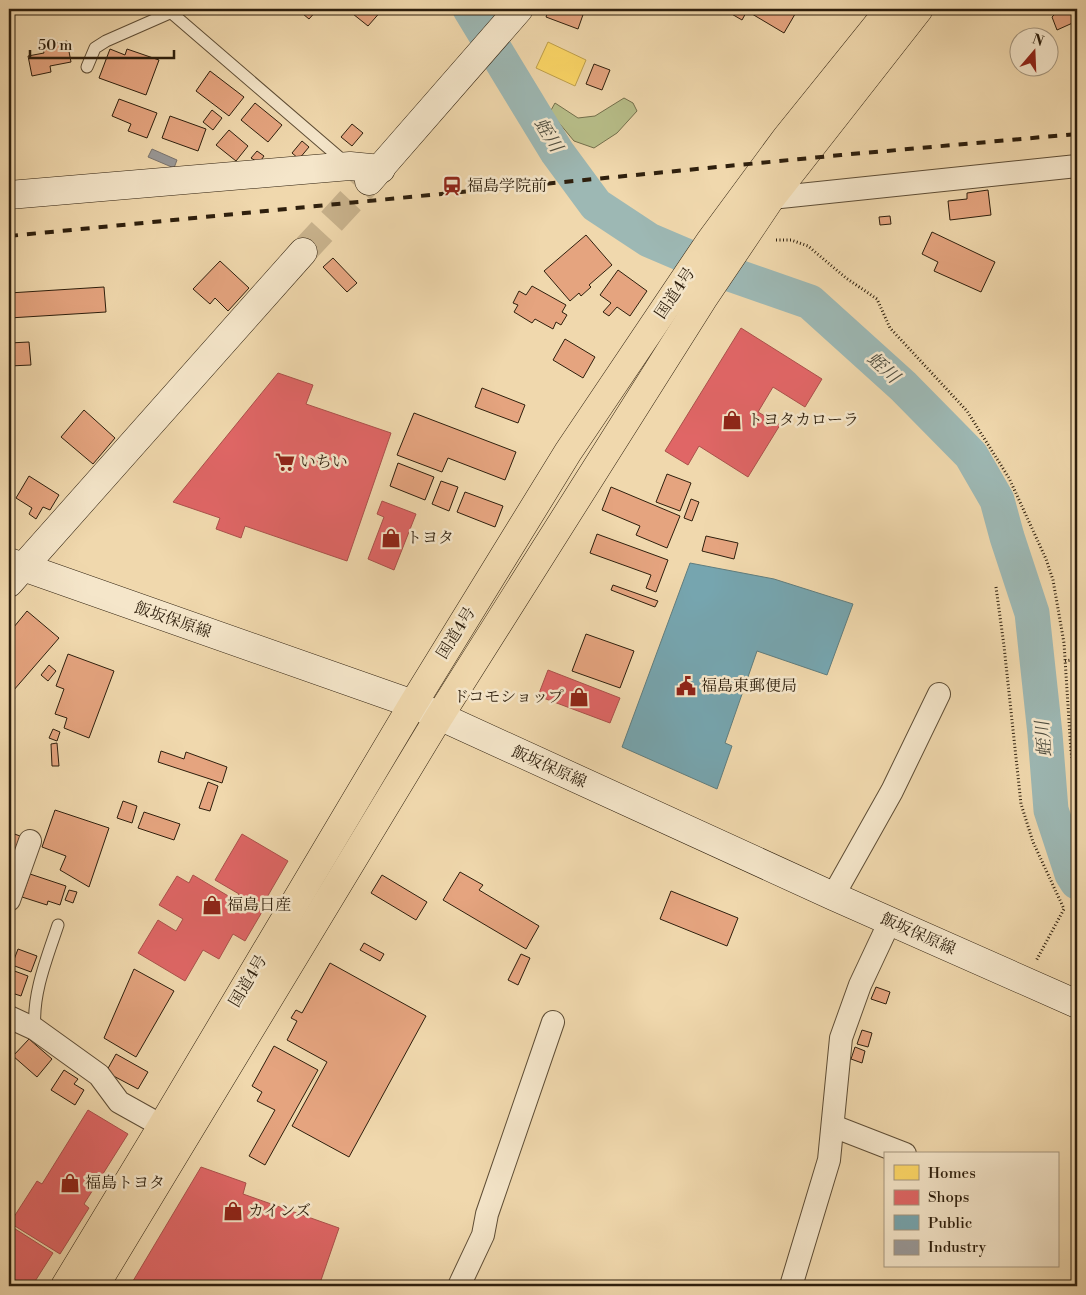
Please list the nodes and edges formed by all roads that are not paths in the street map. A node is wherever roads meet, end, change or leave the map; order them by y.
1 (519, 9) edge
2 (890, 9) edge
3 (920, 9) edge
4 (172, 10) edge
5 (86, 67) dead end
6 (1077, 166) edge
7 (365, 173) junction
8 (9, 195) edge
9 (771, 198) junction
10 (303, 252) tunnel mouth
11 (13, 571) edge
12 (939, 694) dead end
13 (413, 704) junction
14 (439, 717) junction
15 (30, 841) dead end
16 (834, 896) junction
17 (9, 900) edge
18 (890, 921) junction
19 (58, 925) dead end
20 (1077, 1004) edge
21 (9, 1017) edge
22 (553, 1022) dead end
23 (35, 1029) junction
24 (162, 1126) junction
25 (833, 1126) junction
26 (900, 1152) edge
27 (65, 1286) edge
28 (95, 1286) edge
29 (459, 1286) edge
30 (791, 1286) edge

1 - 7 main road
2 - 13 highway, 国道4号
3 - 9 highway, 国道4号
4 - 5 lane
4 - 7 lane
6 - 9 street
7 - 8 main road
9 - 14 highway, 国道4号
10 - 11 main road
11 - 13 main road, 飯坂保原線
12 - 16 street
13 - 14 main road, 飯坂保原線
13 - 24 highway, 国道4号
14 - 16 main road, 飯坂保原線
14 - 28 highway, 国道4号
15 - 17 street
16 - 18 main road, 飯坂保原線
18 - 20 main road, 飯坂保原線
18 - 25 street
19 - 23 lane
21 - 23 street
22 - 29 street
23 - 24 street
24 - 27 highway, 国道4号
25 - 26 street
25 - 30 street

